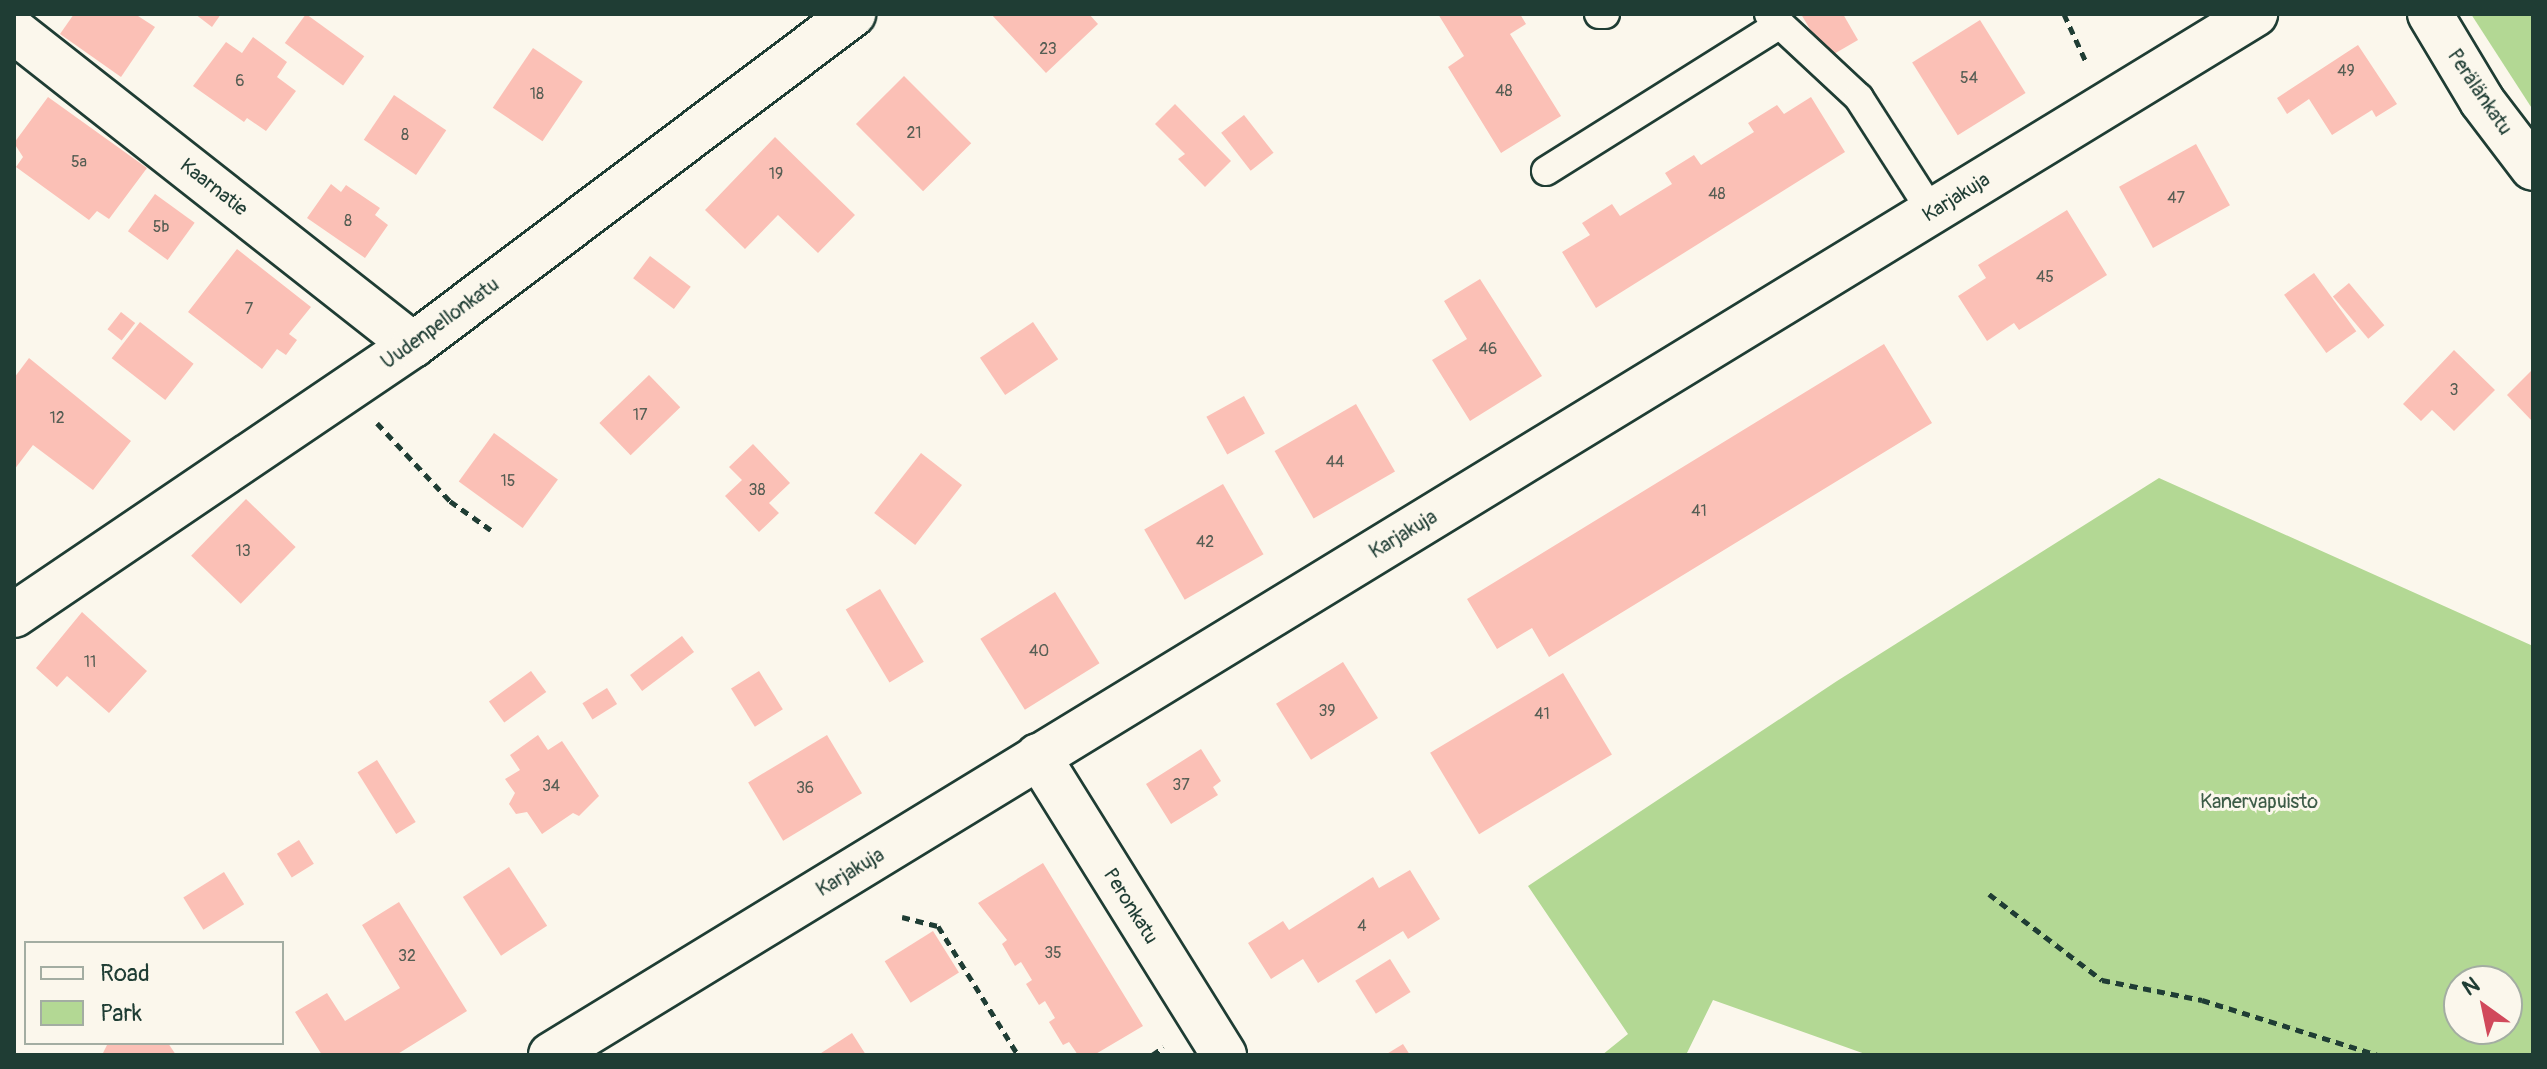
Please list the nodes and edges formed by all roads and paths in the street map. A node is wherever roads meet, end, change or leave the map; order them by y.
1 (853, 14) edge
2 (2064, 14) edge
3 (2255, 14) edge
4 (2430, 14) edge
5 (1773, 20) edge
6 (14, 31) edge
7 (2091, 70) dead end
8 (2533, 168) edge
9 (1546, 171) dead end
10 (1932, 212) junction
11 (413, 345) junction
12 (404, 455) dead end
13 (491, 530) dead end
14 (14, 615) edge
15 (1038, 756) junction
16 (1989, 894) dead end
17 (902, 917) dead end
18 (551, 1055) edge
19 (1018, 1055) edge
20 (1224, 1055) edge
21 (2377, 1055) edge

1 - 11 street, Uudenpellonkatu
2 - 7 path
3 - 10 street, Karjakuja
4 - 8 street, Perälänkatu
5 - 9 lane
5 - 10 lane
6 - 11 street, Kaarnatie
10 - 15 street, Karjakuja
11 - 14 street, Uudenpellonkatu
12 - 13 path
15 - 18 street, Karjakuja
15 - 20 street, Peronkatu
16 - 21 path
17 - 19 path

